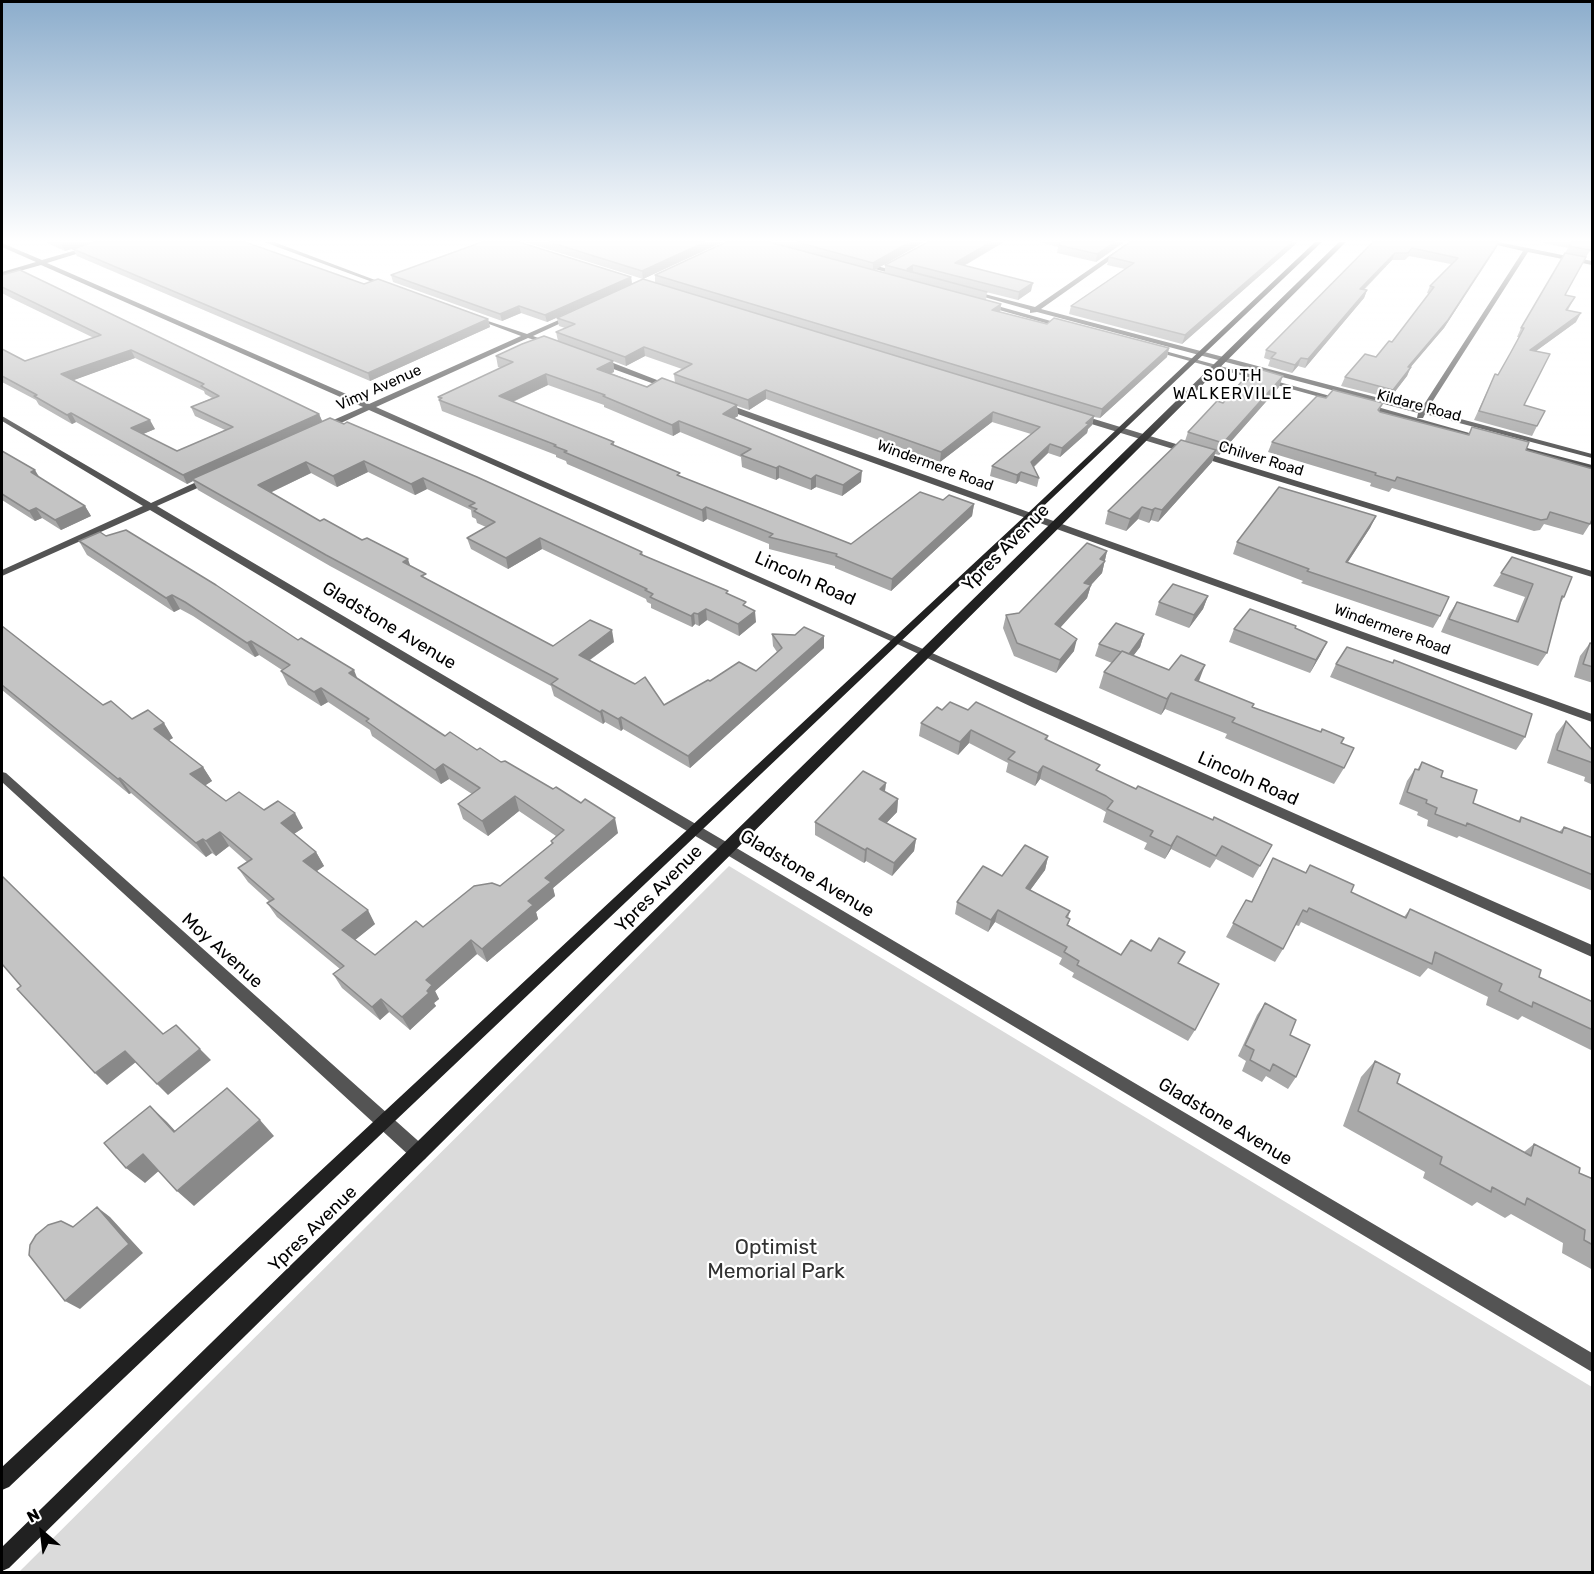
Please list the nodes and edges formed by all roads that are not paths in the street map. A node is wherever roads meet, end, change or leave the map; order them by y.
1 (161, 315) edge
2 (471, 315) edge
3 (574, 315) edge
4 (1060, 315) edge
5 (1241, 315) edge
6 (1269, 315) edge
7 (1484, 315) edge
8 (1026, 316) edge
9 (1070, 327) edge
10 (528, 336) junction
11 (559, 347) edge
12 (1146, 348) edge
13 (1201, 353) junction
14 (592, 359) edge
15 (1225, 359) junction
16 (1193, 360) junction
17 (1217, 367) junction
18 (681, 390) edge
19 (714, 402) edge
20 (370, 407) junction
21 (1422, 411) junction
22 (1066, 413) edge
23 (2, 418) edge
24 (1417, 420) junction
25 (1119, 429) junction
26 (313, 433) edge
27 (1146, 437) junction
28 (1494, 441) edge
29 (1505, 443) edge
30 (1593, 456) edge
31 (1593, 467) edge
32 (221, 474) edge
33 (150, 506) junction
34 (1030, 516) junction
35 (1057, 525) junction
36 (2, 573) edge
37 (1593, 574) edge
38 (897, 640) junction
39 (927, 653) junction
40 (1593, 718) edge
41 (2, 776) edge
42 (694, 830) junction
43 (727, 849) junction
44 (1593, 951) edge
45 (384, 1121) junction
46 (419, 1153) junction
47 (1593, 1363) edge
48 (2, 1480) edge
49 (2, 1561) edge

1 - 20 street, Lincoln Road
2 - 10 street
3 - 10 street, Vimy Avenue
4 - 13 street, Kildare Road
5 - 13 main road, Ypres Avenue
6 - 15 main road, Ypres Avenue
7 - 21 street
8 - 9 street
10 - 11 street
10 - 20 street, Vimy Avenue
12 - 16 street, Kildare Road
13 - 15 street, Kildare Road
13 - 16 main road, Ypres Avenue
14 - 18 street
15 - 17 main road, Ypres Avenue
15 - 21 street, Kildare Road
16 - 17 street, Kildare Road
16 - 25 main road, Ypres Avenue
17 - 24 street, Kildare Road
17 - 27 main road, Ypres Avenue
19 - 34 street, Windermere Road
20 - 26 street, Vimy Avenue
20 - 38 street, Lincoln Road
21 - 24 street
21 - 30 street, Kildare Road
22 - 25 street, Chilver Road
23 - 33 street, Gladstone Avenue
24 - 28 street, Kildare Road
25 - 27 street, Chilver Road
25 - 34 main road, Ypres Avenue
27 - 35 main road, Ypres Avenue
27 - 37 street, Chilver Road
29 - 31 street
32 - 33 street
33 - 36 street
33 - 42 street, Gladstone Avenue
34 - 35 street, Windermere Road
34 - 38 main road, Ypres Avenue
35 - 39 main road, Ypres Avenue
35 - 40 street, Windermere Road
38 - 39 street, Lincoln Road
38 - 42 main road, Ypres Avenue
39 - 43 main road, Ypres Avenue
39 - 44 street, Lincoln Road
41 - 45 street, Moy Avenue
42 - 43 street, Gladstone Avenue
42 - 45 main road, Ypres Avenue
43 - 46 main road, Ypres Avenue
43 - 47 street, Gladstone Avenue
45 - 46 street, Moy Avenue
45 - 48 main road, Ypres Avenue
46 - 49 main road, Ypres Avenue

